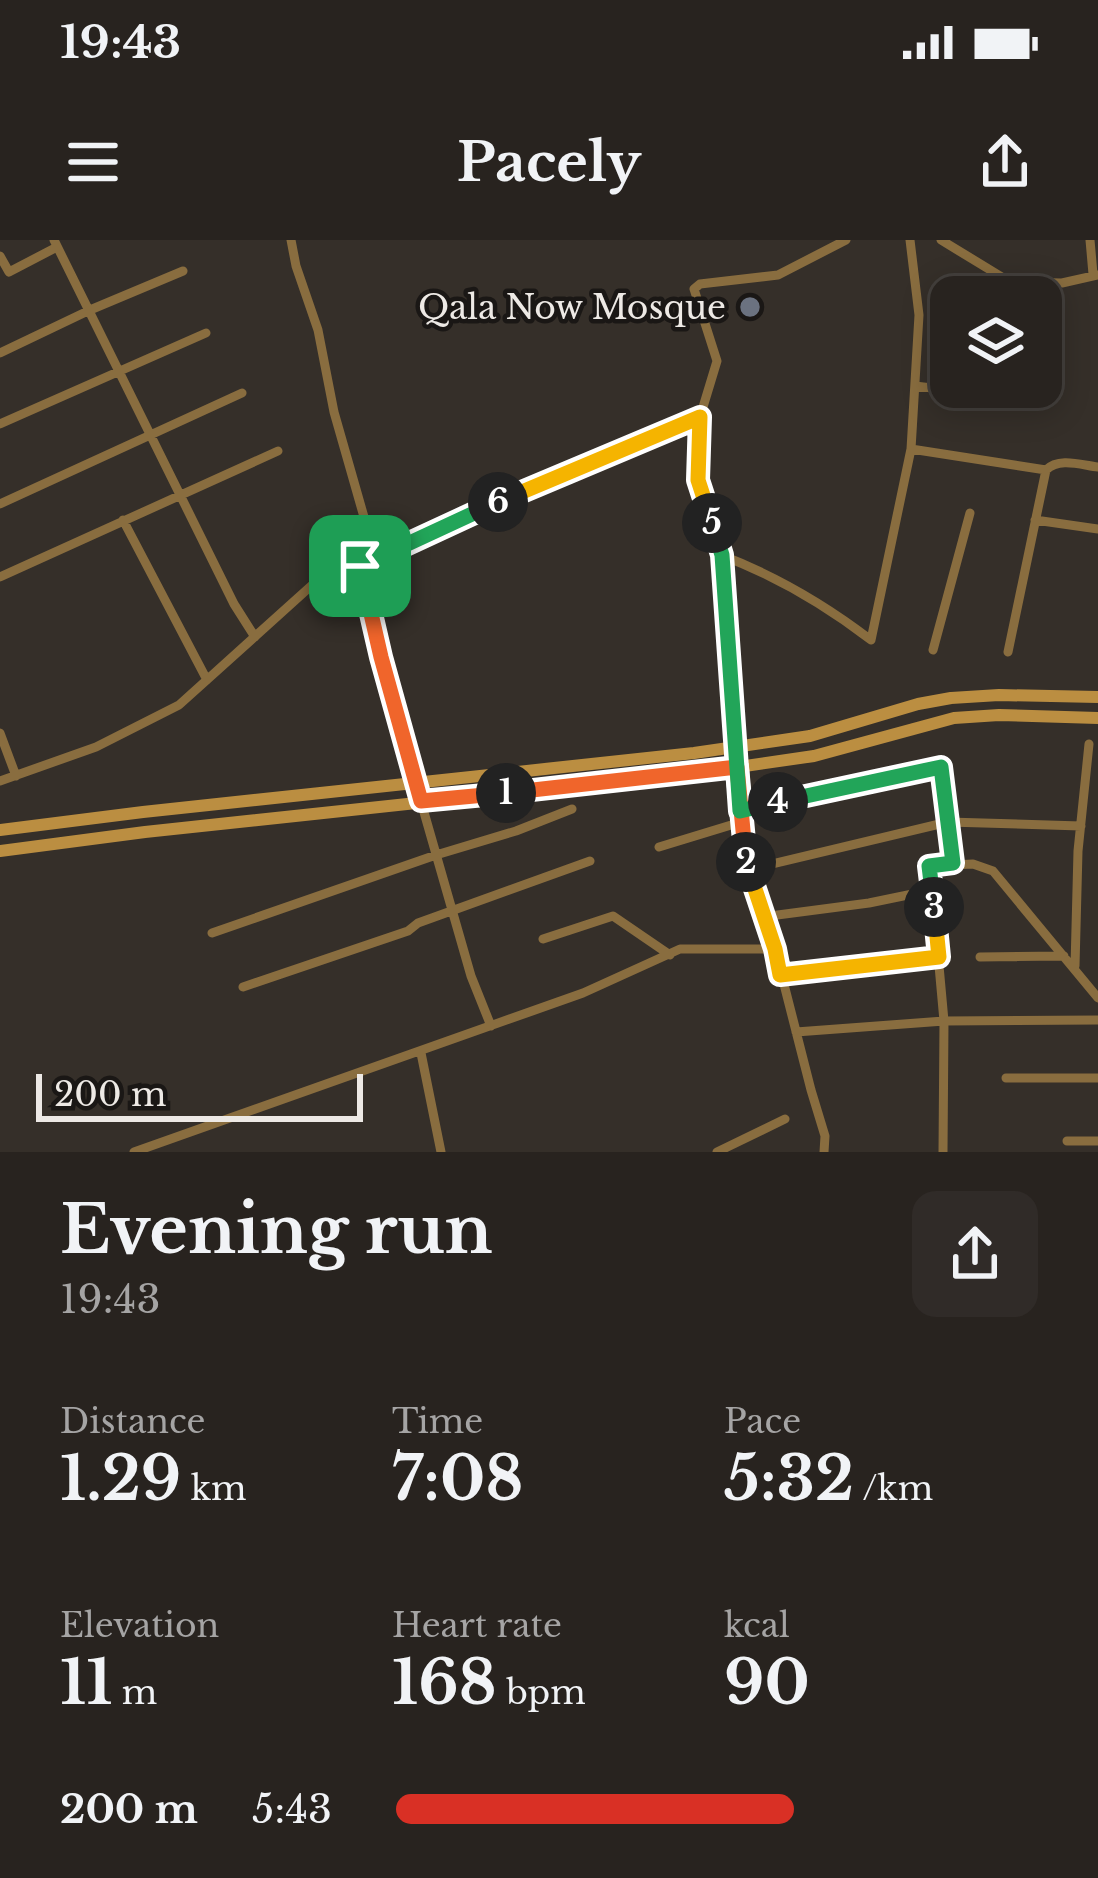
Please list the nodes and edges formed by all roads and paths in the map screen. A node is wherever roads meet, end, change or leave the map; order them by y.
1 (291, 240) edge
2 (846, 240) edge
3 (910, 240) edge
4 (941, 240) edge
5 (1090, 240) edge
6 (56, 243) edge
7 (0, 256) edge
8 (183, 271) dead end
9 (4, 274) edge
10 (1096, 274) edge
11 (90, 310) junction
12 (206, 333) dead end
13 (0, 353) edge
14 (120, 371) junction
15 (915, 386) junction
16 (930, 388) edge
17 (242, 393) dead end
18 (700, 417) junction
19 (0, 424) edge
20 (152, 433) junction
21 (911, 449) junction
22 (278, 451) dead end
23 (1098, 467) edge
24 (1046, 470) junction
25 (181, 494) junction
26 (0, 504) edge
27 (970, 513) dead end
28 (123, 520) junction
29 (1035, 520) junction
30 (1098, 530) edge
31 (722, 555) junction
32 (365, 564) junction
33 (0, 577) edge
34 (254, 637) junction
35 (933, 650) dead end
36 (1008, 652) dead end
37 (207, 680) junction
38 (1098, 697) edge
39 (1098, 718) edge
40 (0, 733) edge
41 (1089, 744) dead end
42 (736, 746) junction
43 (737, 767) junction
44 (16, 776) junction
45 (0, 781) edge
46 (416, 782) junction
47 (421, 801) junction
48 (572, 809) dead end
49 (740, 816) junction
50 (948, 822) junction
51 (1081, 826) junction
52 (0, 830) edge
53 (659, 847) dead end
54 (0, 851) edge
55 (436, 855) junction
56 (590, 861) dead end
57 (953, 863) junction
58 (747, 870) junction
59 (932, 890) junction
60 (452, 911) junction
61 (762, 917) junction
62 (212, 933) dead end
63 (542, 940) dead end
64 (775, 949) junction
65 (670, 955) junction
66 (1064, 956) junction
67 (939, 957) junction
68 (980, 957) dead end
69 (1075, 969) junction
70 (780, 975) junction
71 (243, 987) dead end
72 (1098, 998) edge
73 (1098, 1020) edge
74 (944, 1021) junction
75 (491, 1026) junction
76 (796, 1032) junction
77 (421, 1052) junction
78 (1006, 1078) dead end
79 (1098, 1078) edge
80 (785, 1119) dead end
81 (1066, 1141) dead end
82 (1098, 1141) edge
83 (134, 1152) edge
84 (441, 1152) edge
85 (717, 1152) edge
86 (824, 1152) edge
87 (943, 1152) edge

1 - 32 street
2 - 18 street
3 - 15 street
4 - 10 street
5 - 10 street
6 - 9 street
6 - 11 street
7 - 9 street
8 - 11 street
11 - 13 street
11 - 14 street
12 - 14 street
14 - 19 street
14 - 20 street
15 - 16 street
15 - 21 street
17 - 20 street
18 - 31 street
18 - 32 street
20 - 25 street
20 - 26 street
21 - 24 street
21 - 31 street
22 - 25 street
23 - 24 street
24 - 29 street
25 - 28 street
25 - 34 street
27 - 35 street
28 - 33 street
28 - 37 street
29 - 30 street
29 - 36 street
31 - 42 street
32 - 34 street
32 - 46 street
34 - 37 street
37 - 44 street
38 - 42 main road
39 - 43 main road
40 - 44 street
41 - 51 street
42 - 43 street
42 - 46 main road
43 - 47 main road
43 - 49 street
44 - 45 street
46 - 47 street
46 - 52 main road
47 - 54 main road
47 - 55 street
48 - 55 street
49 - 50 street
49 - 53 street
49 - 58 street
50 - 51 street
50 - 57 street
50 - 58 street
51 - 69 street
55 - 60 street
55 - 62 street
56 - 60 street
57 - 59 street
57 - 66 street
58 - 61 street
59 - 61 street
59 - 67 street
60 - 71 street
60 - 75 street
61 - 64 street
63 - 65 street
64 - 65 street
64 - 70 street
65 - 75 street
66 - 68 street
66 - 69 street
67 - 70 street
67 - 74 street
69 - 72 street
70 - 76 street
73 - 74 street
74 - 76 street
74 - 87 street
75 - 77 street
76 - 86 street
77 - 83 street
77 - 84 street
78 - 79 street
80 - 85 street
81 - 82 street

